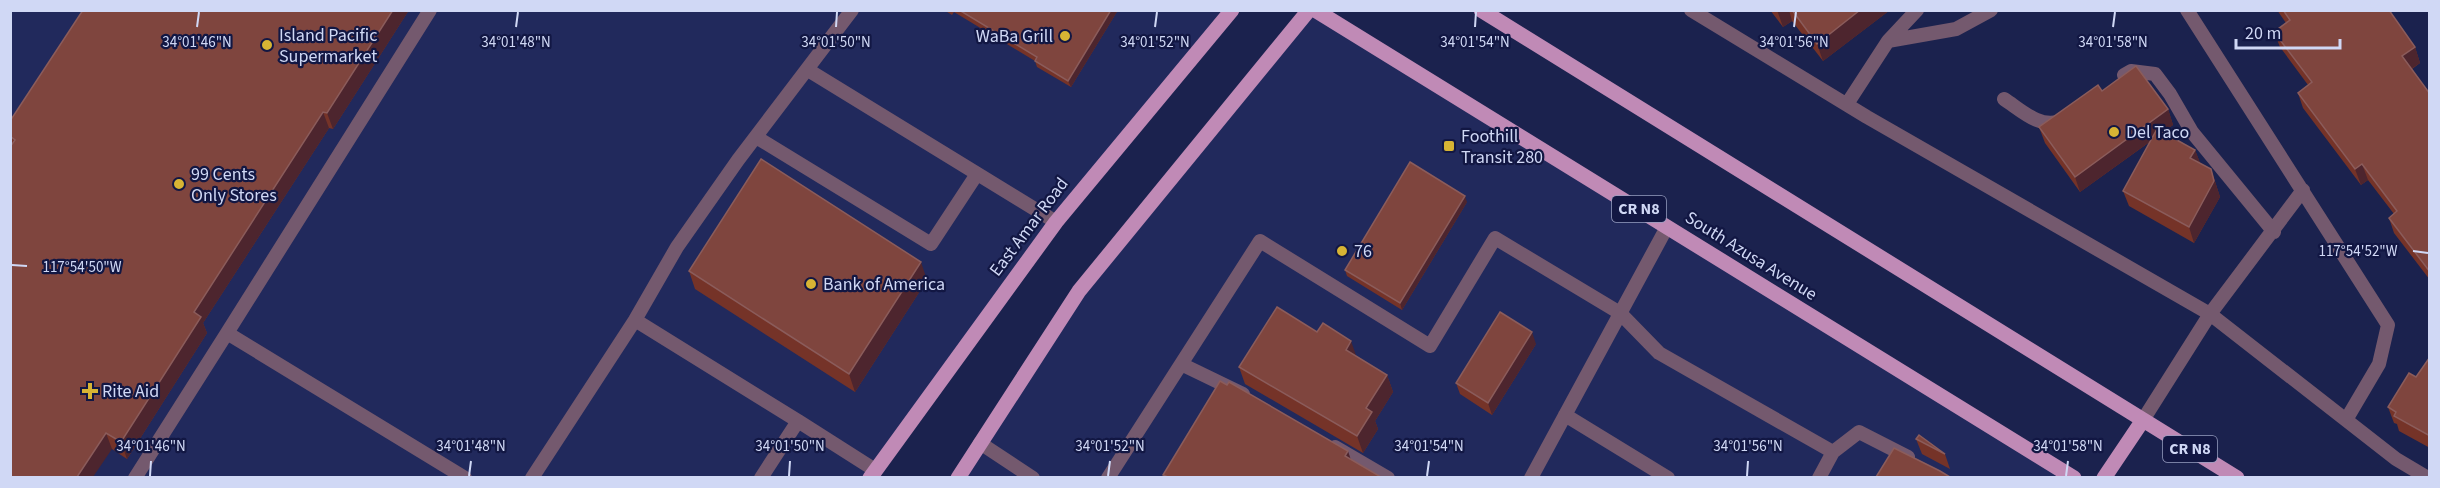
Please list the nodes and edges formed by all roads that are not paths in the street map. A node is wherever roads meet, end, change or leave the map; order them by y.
1 (430, 10) edge
2 (852, 10) edge
3 (1232, 10) edge
4 (1310, 10) edge
5 (1315, 10) edge
6 (1481, 10) edge
7 (1691, 10) edge
8 (1917, 10) edge
9 (1991, 10) edge
10 (2187, 10) edge
11 (1888, 41) junction
12 (808, 70) junction
13 (2116, 81) edge
14 (2004, 99) dead end
15 (1847, 104) junction
16 (2071, 114) edge
17 (756, 137) junction
18 (977, 174) junction
19 (2303, 190) junction
20 (1056, 222) junction
21 (1667, 226) junction
22 (2274, 232) junction
23 (1620, 313) junction
24 (2210, 314) junction
25 (635, 320) junction
26 (227, 333) junction
27 (1181, 364) junction
28 (1257, 402) edge
29 (1565, 415) junction
30 (2143, 420) junction
31 (2346, 420) junction
32 (798, 421) junction
33 (1328, 442) edge
34 (980, 443) junction
35 (1833, 452) junction
36 (1918, 462) edge
37 (872, 474) edge
38 (135, 477) edge
39 (465, 477) edge
40 (532, 477) edge
41 (760, 477) edge
42 (958, 477) edge
43 (1033, 477) edge
44 (1108, 477) edge
45 (1388, 477) edge
46 (1531, 477) edge
47 (1668, 477) edge
48 (1819, 477) edge
49 (2074, 477) edge
50 (2104, 477) edge
51 (2237, 477) edge
52 (2428, 477) edge

1 - 26 lane
2 - 12 lane
3 - 20 main road, East Amar Road
4 - 34 main road
5 - 21 main road, South Azusa Avenue / CR N8
6 - 30 main road, CR N8
7 - 15 lane
8 - 11 lane
9 - 11 lane
10 - 19 lane
11 - 15 lane
12 - 17 lane
12 - 18 lane
13 - 22 lane
14 - 16 lane
15 - 24 lane
17 - 18 lane
17 - 25 lane
18 - 20 lane
19 - 22 lane
19 - 31 lane
20 - 37 main road, East Amar Road
21 - 23 lane
21 - 49 main road, South Azusa Avenue / CR N8
22 - 24 lane
23 - 27 lane
23 - 29 lane
23 - 35 lane
24 - 30 lane
24 - 31 lane
25 - 32 lane
25 - 40 lane
26 - 38 lane
26 - 39 lane
27 - 28 lane
27 - 44 lane
29 - 46 lane
29 - 47 lane
30 - 50 main road
30 - 51 main road, CR N8
31 - 52 lane
32 - 37 lane
32 - 41 lane
33 - 45 lane
34 - 42 main road
34 - 43 lane
35 - 36 lane
35 - 48 lane

